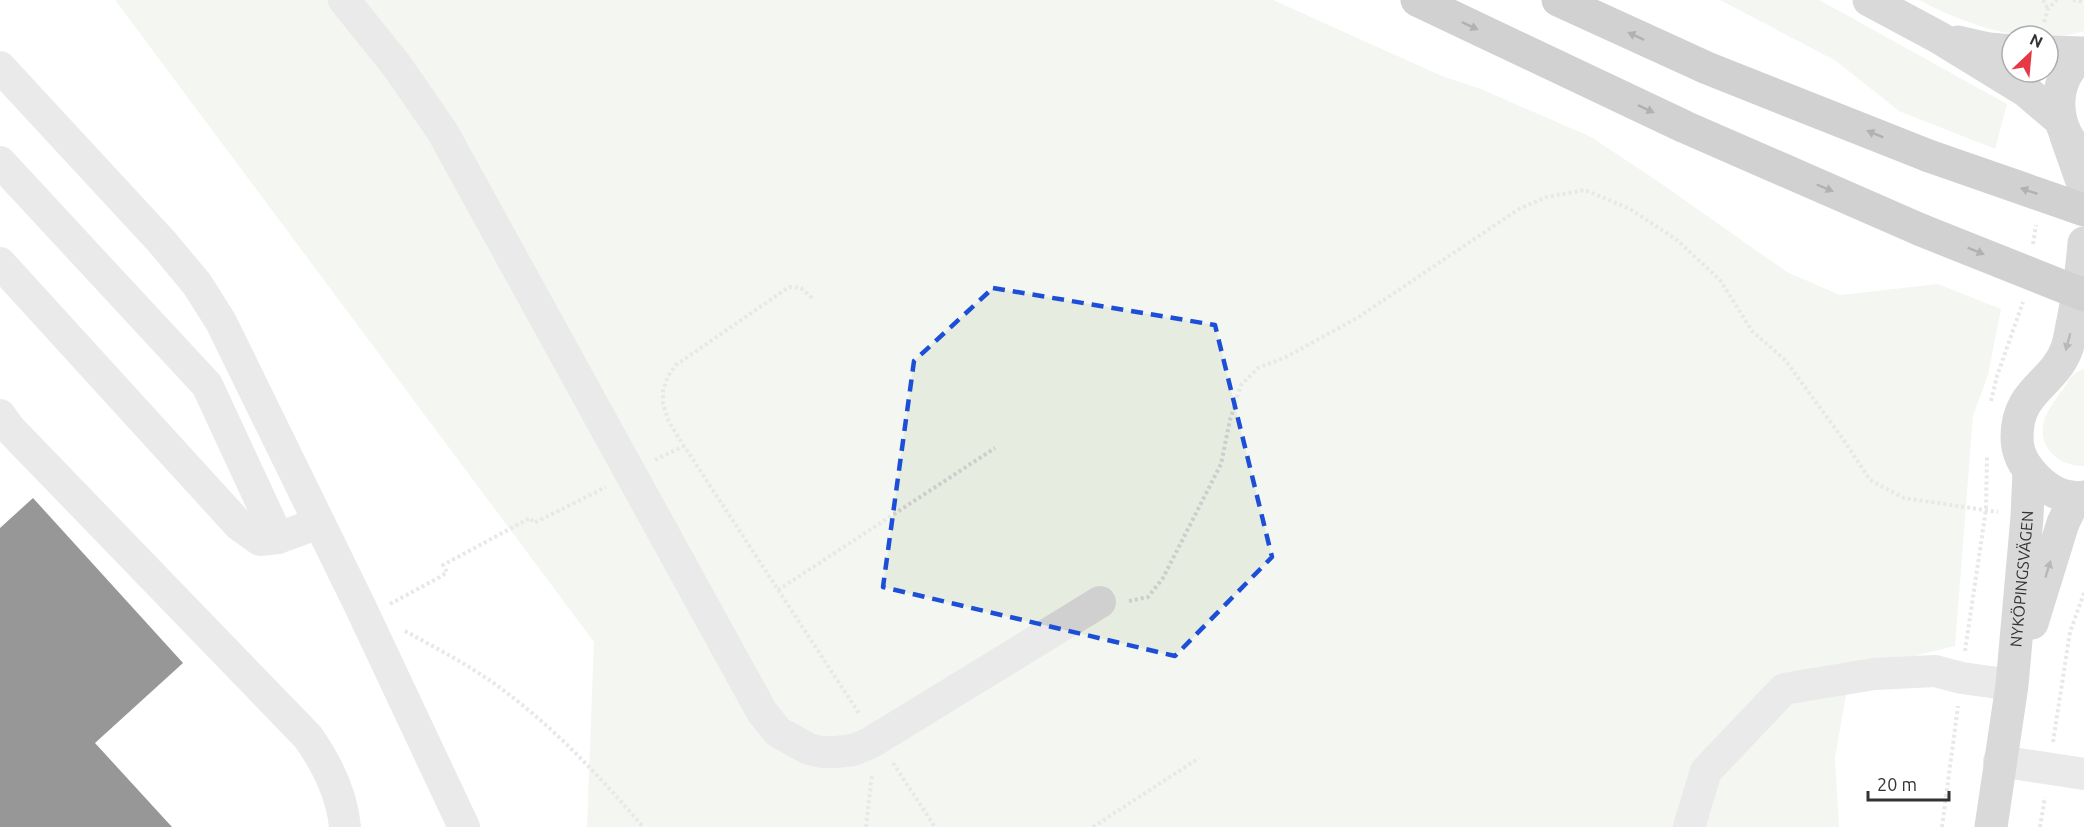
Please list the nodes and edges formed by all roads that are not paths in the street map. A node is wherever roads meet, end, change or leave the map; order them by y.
1 (344, 0) edge
2 (1418, 0) edge
3 (1558, 0) edge
4 (1869, 0) edge
5 (1938, 37) junction
6 (2060, 45) edge
7 (2000, 50) edge
8 (2084, 54) edge
9 (0, 67) edge
10 (2070, 137) edge
11 (0, 162) edge
12 (2084, 187) edge
13 (2084, 210) edge
14 (2084, 243) edge
15 (0, 263) edge
16 (2084, 295) edge
17 (0, 415) edge
18 (2029, 471) junction
19 (2080, 498) edge
20 (319, 523) junction
21 (278, 537) junction
22 (1100, 602) road end
23 (2012, 685) junction
24 (2000, 761) junction
25 (2084, 774) edge
26 (345, 827) edge
27 (464, 827) edge
28 (1689, 827) edge
29 (1990, 827) edge

1 - 22 street
2 -> 16 highway, bridge
13 -> 3 highway, bridge
4 - 5 main road
5 - 7 main road
5 - 10 main road
6 - 8 main road
8 - 10 main road
9 - 20 street
10 - 12 main road
11 - 21 street
14 -> 18 main road, NYKÖPINGSVÄGEN
15 - 21 street
17 - 26 street
18 - 19 main road, NYKÖPINGSVÄGEN
18 - 23 main road, NYKÖPINGSVÄGEN
23 -> 19 main road, NYKÖPINGSVÄGEN
20 - 21 street
20 - 27 street
23 - 24 main road, NYKÖPINGSVÄGEN
23 - 28 street
24 - 25 street
24 - 29 main road, NYKÖPINGSVÄGEN

